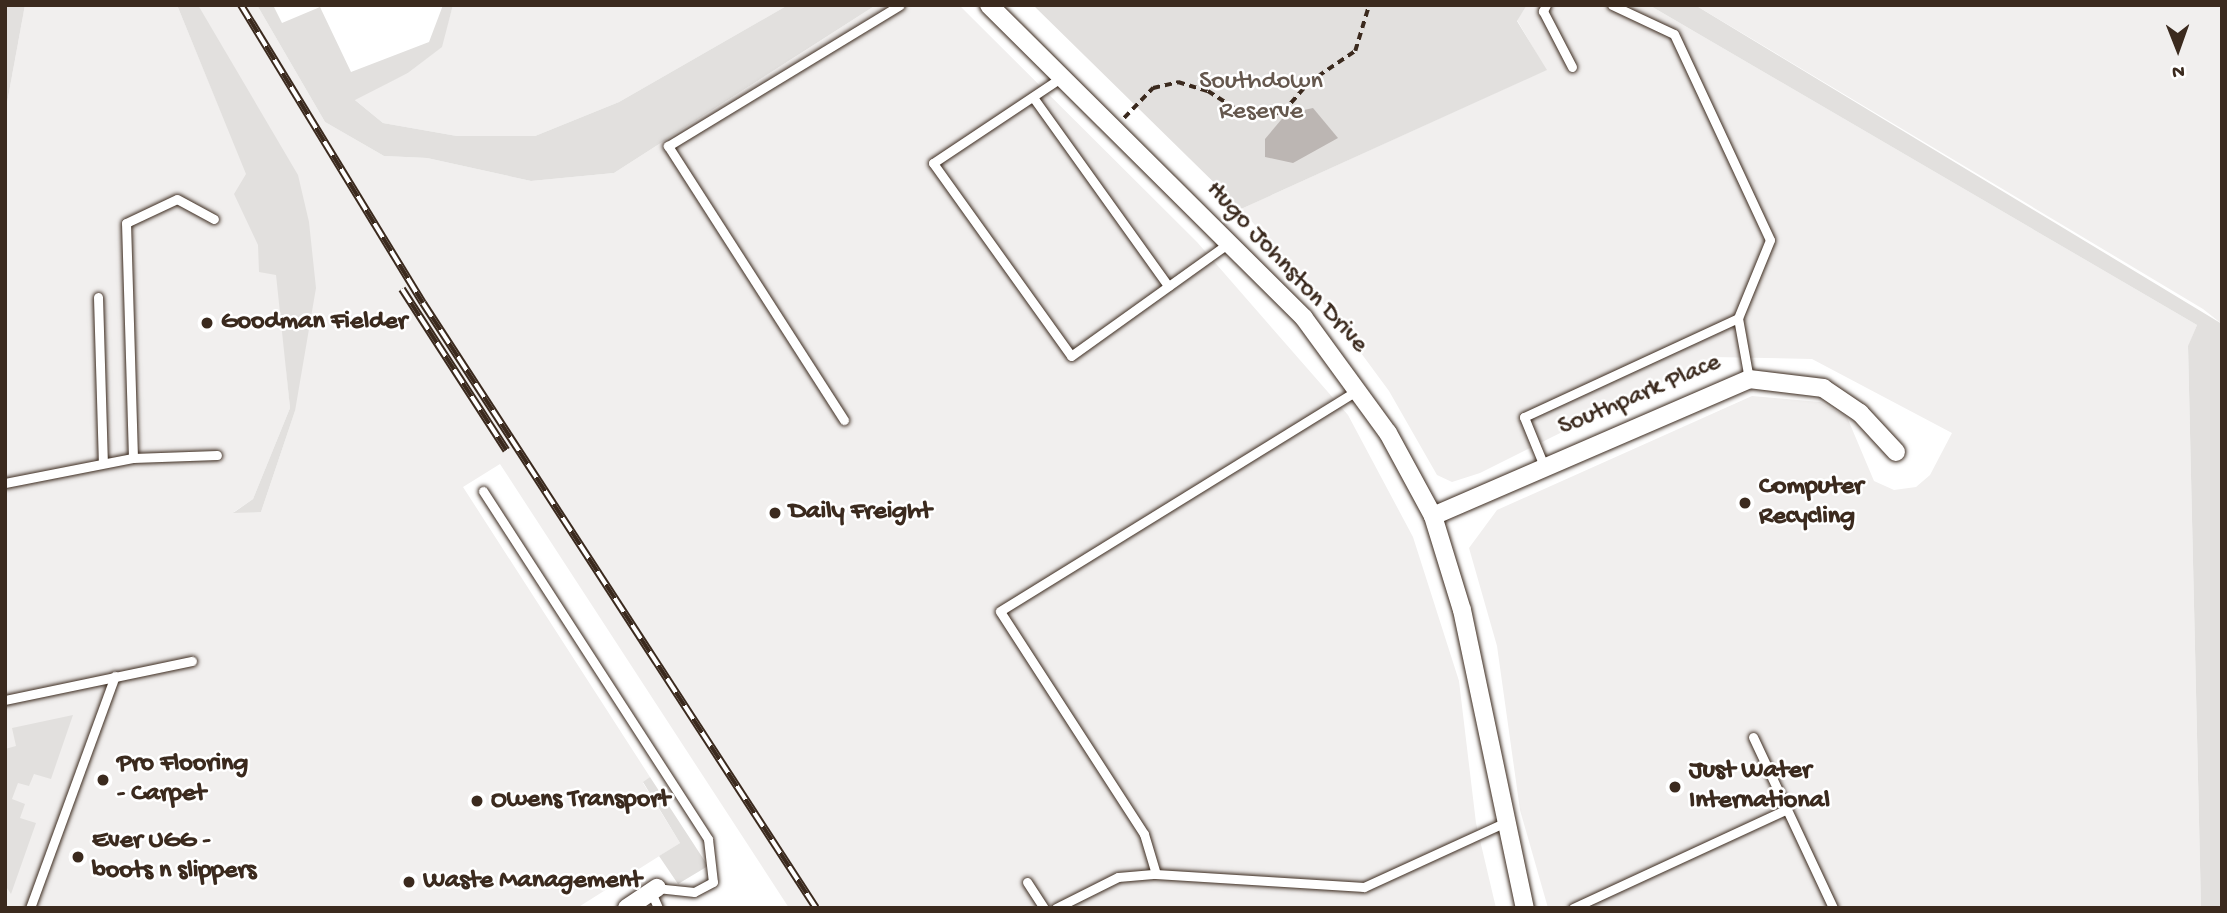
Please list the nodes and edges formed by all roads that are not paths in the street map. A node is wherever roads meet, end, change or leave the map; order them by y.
1 (900, 5) edge
2 (989, 5) edge
3 (1546, 5) edge
4 (1612, 5) edge
5 (1572, 67) dead end
6 (1063, 76) junction
7 (1035, 100) junction
8 (214, 219) dead end
9 (1230, 242) junction
10 (1168, 286) junction
11 (98, 297) dead end
12 (1738, 318) junction
13 (1749, 379) junction
14 (1359, 389) junction
15 (844, 420) dead end
16 (1896, 453) dead end
17 (217, 455) dead end
18 (133, 458) junction
19 (103, 463) junction
20 (1544, 466) junction
21 (5, 483) edge
22 (483, 491) dead end
23 (1433, 516) junction
24 (192, 661) dead end
25 (115, 676) junction
26 (5, 700) edge
27 (1753, 737) dead end
28 (1786, 810) junction
29 (1504, 823) junction
30 (1156, 874) junction
31 (1027, 882) dead end
32 (656, 896) edge
33 (30, 908) edge
34 (627, 908) edge
35 (1044, 908) edge
36 (1056, 908) edge
37 (1525, 908) edge
38 (1573, 908) edge
39 (1833, 908) edge

1 - 15 lane
2 - 6 street, Hugo Johnston Drive
3 - 5 lane
4 - 12 lane
6 - 7 lane
6 - 9 street, Hugo Johnston Drive
7 - 10 lane
7 - 10 lane
8 - 18 lane
9 - 10 lane
9 - 14 street, Hugo Johnston Drive
11 - 19 lane
12 - 13 lane
12 - 20 lane
13 - 16 street, Southpark Place
13 - 20 street, Southpark Place
14 - 23 street, Hugo Johnston Drive
14 - 30 lane
17 - 18 lane
18 - 19 lane
19 - 21 lane
20 - 23 street, Southpark Place
22 - 32 lane
23 - 29 street, Hugo Johnston Drive
24 - 25 lane
25 - 26 lane
25 - 33 lane
27 - 28 lane
28 - 38 lane
28 - 39 lane
29 - 30 lane
29 - 37 street, Hugo Johnston Drive
30 - 36 lane
31 - 35 lane
32 - 34 street

